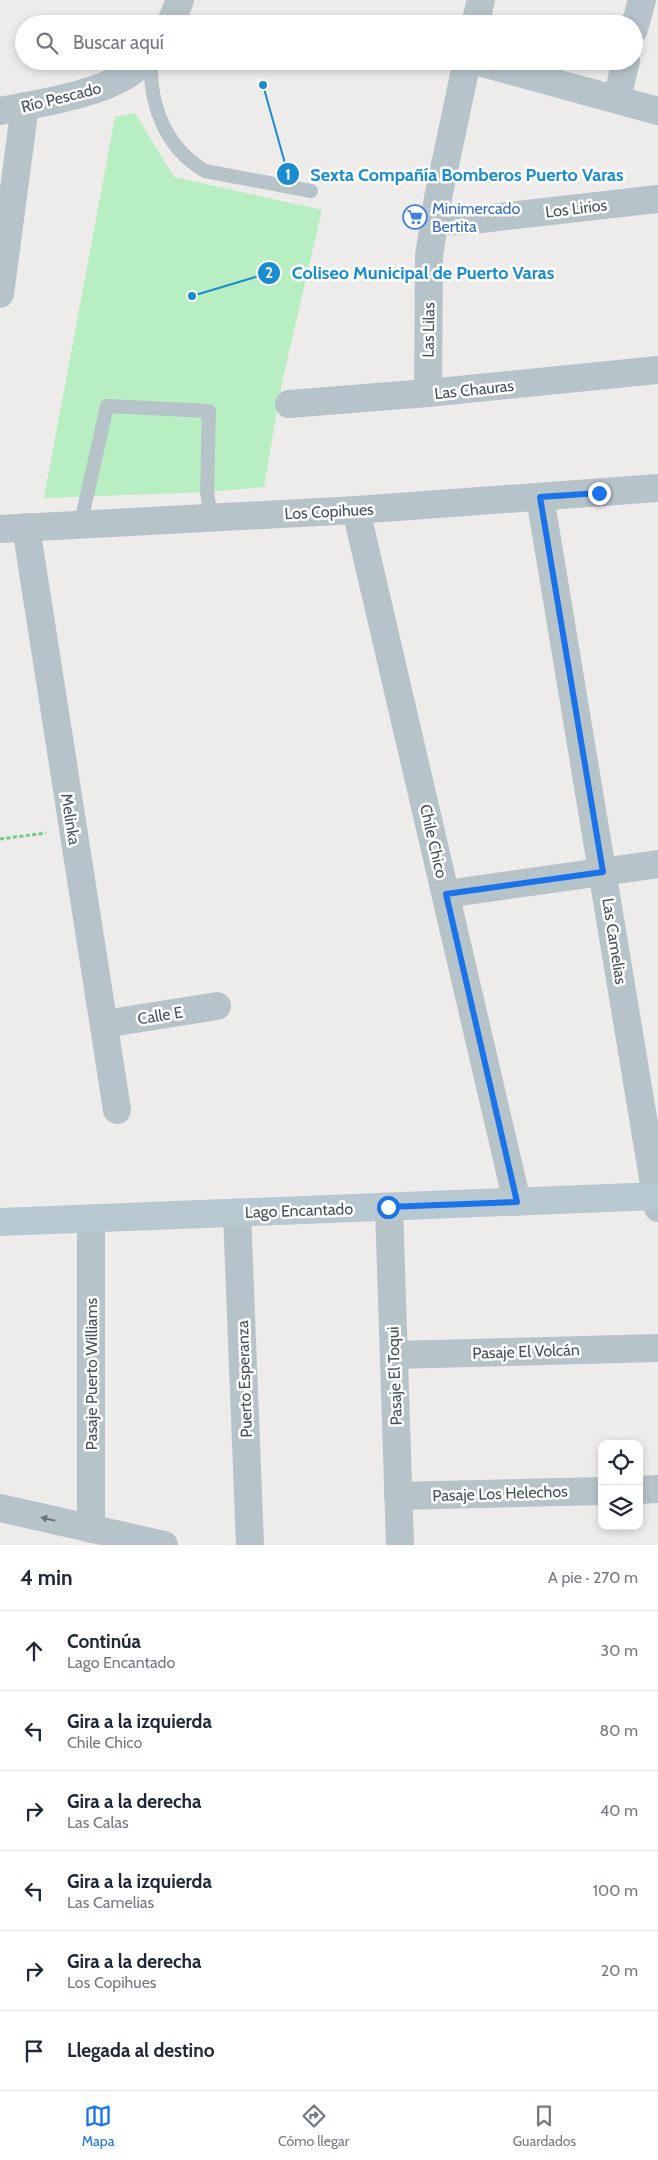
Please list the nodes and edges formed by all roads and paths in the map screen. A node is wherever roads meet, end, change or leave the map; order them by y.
1 (180, 0) edge
2 (480, 0) edge
3 (642, 0) edge
4 (174, 15) edge
5 (477, 15) edge
6 (638, 15) edge
7 (137, 70) edge
8 (151, 70) edge
9 (465, 70) edge
10 (510, 70) edge
11 (624, 70) edge
12 (617, 98) junction
13 (13, 109) edge
14 (658, 111) edge
15 (311, 191) dead end
16 (658, 199) edge
17 (434, 222) junction
18 (0, 294) edge
19 (658, 370) edge
20 (428, 393) junction
21 (290, 404) dead end
22 (658, 488) edge
23 (540, 497) junction
24 (356, 510) junction
25 (211, 517) junction
26 (75, 524) junction
27 (13, 528) edge
28 (73, 829) junction
29 (0, 839) edge
30 (658, 864) edge
31 (603, 872) junction
32 (446, 894) junction
33 (217, 1006) dead end
34 (104, 1024) junction
35 (117, 1110) dead end
36 (658, 1196) edge
37 (517, 1202) junction
38 (388, 1207) junction
39 (658, 1208) edge
40 (237, 1213) junction
41 (91, 1219) junction
42 (0, 1222) edge
43 (658, 1348) edge
44 (394, 1355) junction
45 (658, 1489) edge
46 (643, 1490) edge
47 (598, 1491) edge
48 (398, 1496) junction
49 (0, 1508) edge
50 (91, 1529) junction
51 (117, 1540) edge
52 (164, 1545) edge
53 (250, 1545) edge
54 (400, 1545) edge

1 - 4 street
2 - 5 street
3 - 6 street
7 - 13 street, Río Pescado
8 - 15 lane
9 - 17 street, Las Lilas
10 - 12 street
11 - 12 street
12 - 14 street
13 - 18 street
16 - 17 street, Los Lirios
17 - 20 street, Las Lilas
19 - 20 street, Las Chauras
20 - 21 street, Las Chauras
22 - 23 street, Los Copihues
23 - 24 street, Los Copihues
23 - 31 street, Las Camelias
24 - 25 street, Los Copihues
24 - 32 street, Chile Chico
25 - 26 street, Los Copihues
25 - 26 lane
26 - 27 street, Los Copihues
27 - 28 street, Melinka
28 - 29 path
28 - 34 street, Melinka
30 - 31 street
31 - 32 street
31 - 36 street, Las Camelias
32 - 37 street, Chile Chico
33 - 34 street, Calle E
34 - 35 street, Melinka
36 - 37 street, Lago Encantado
36 - 39 street, Las Camelias
37 - 38 street, Lago Encantado
38 - 40 street, Lago Encantado
38 - 44 street, Pasaje El Toqui
40 - 41 street, Lago Encantado
40 - 53 street, Puerto Esperanza
41 - 42 street, Lago Encantado
41 - 50 street, Pasaje Puerto Williams
43 - 44 street, Pasaje El Volcán
44 - 48 street, Pasaje El Toqui
45 - 46 street
47 - 48 street, Pasaje Los Helechos
48 - 54 street, Pasaje El Toqui
50 -> 49 street
50 - 51 street
51 - 52 street

